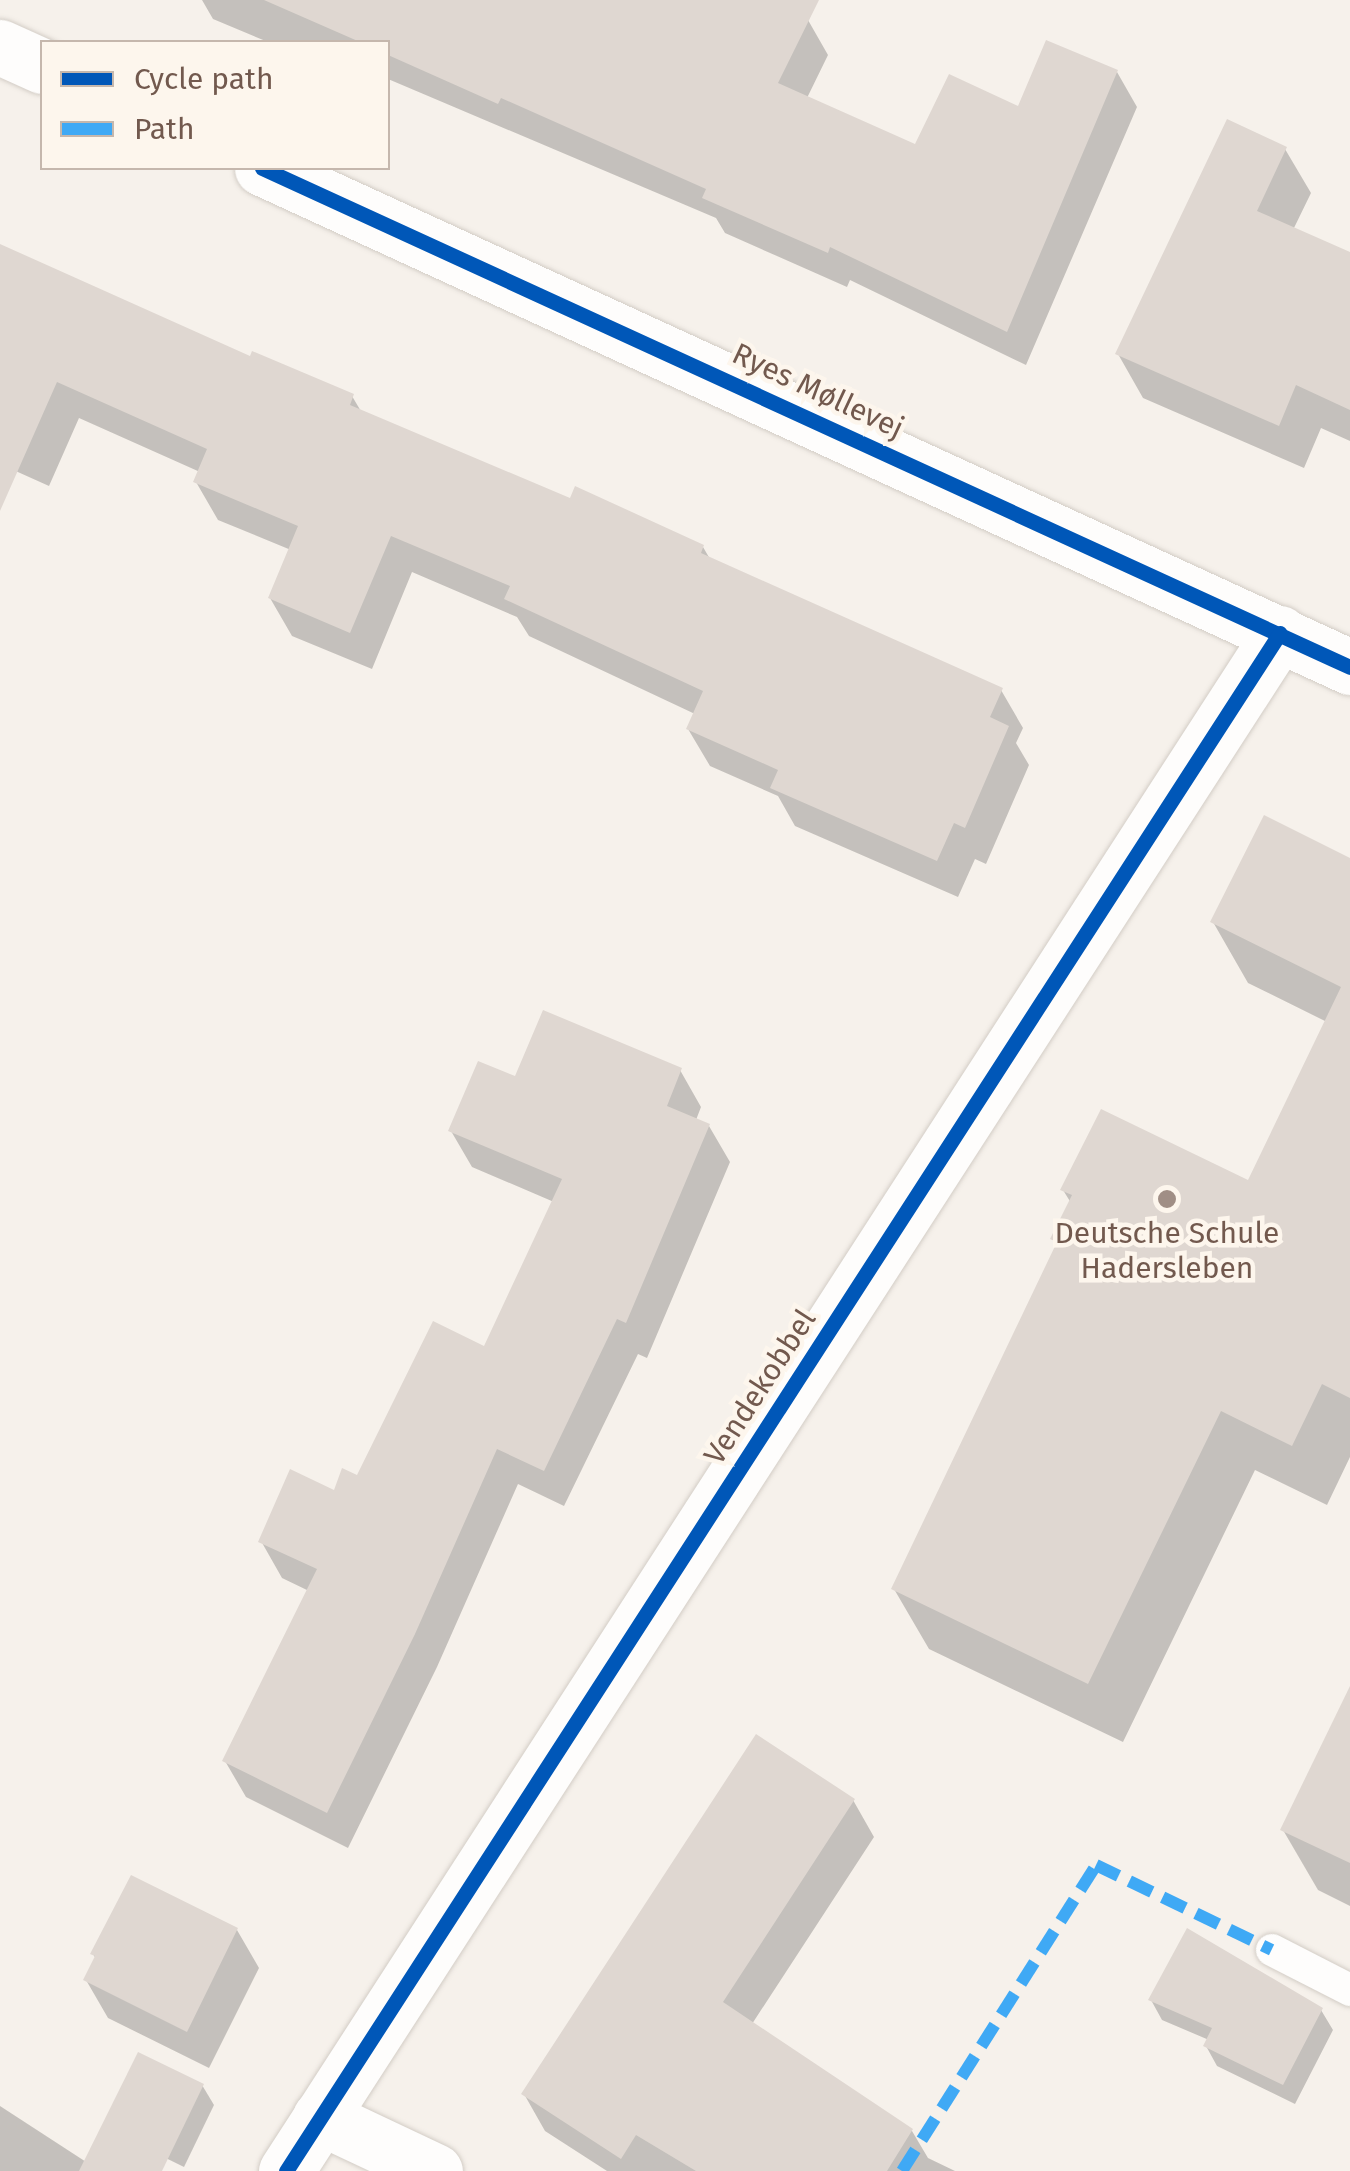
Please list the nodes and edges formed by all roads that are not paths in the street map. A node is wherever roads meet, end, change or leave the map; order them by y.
1 (0, 47) edge
2 (40, 65) edge
3 (266, 170) edge
4 (1280, 632) junction
5 (1350, 667) edge
6 (1272, 1950) dead end
7 (1350, 1990) edge
8 (320, 2117) junction
9 (286, 2171) edge
10 (436, 2171) edge

1 - 2 street
3 - 4 street, Ryes Møllevej
4 - 5 street, Ryes Møllevej
4 - 8 street, Vendekobbel
6 - 7 lane
8 - 9 street, Vendekobbel
8 - 10 street

